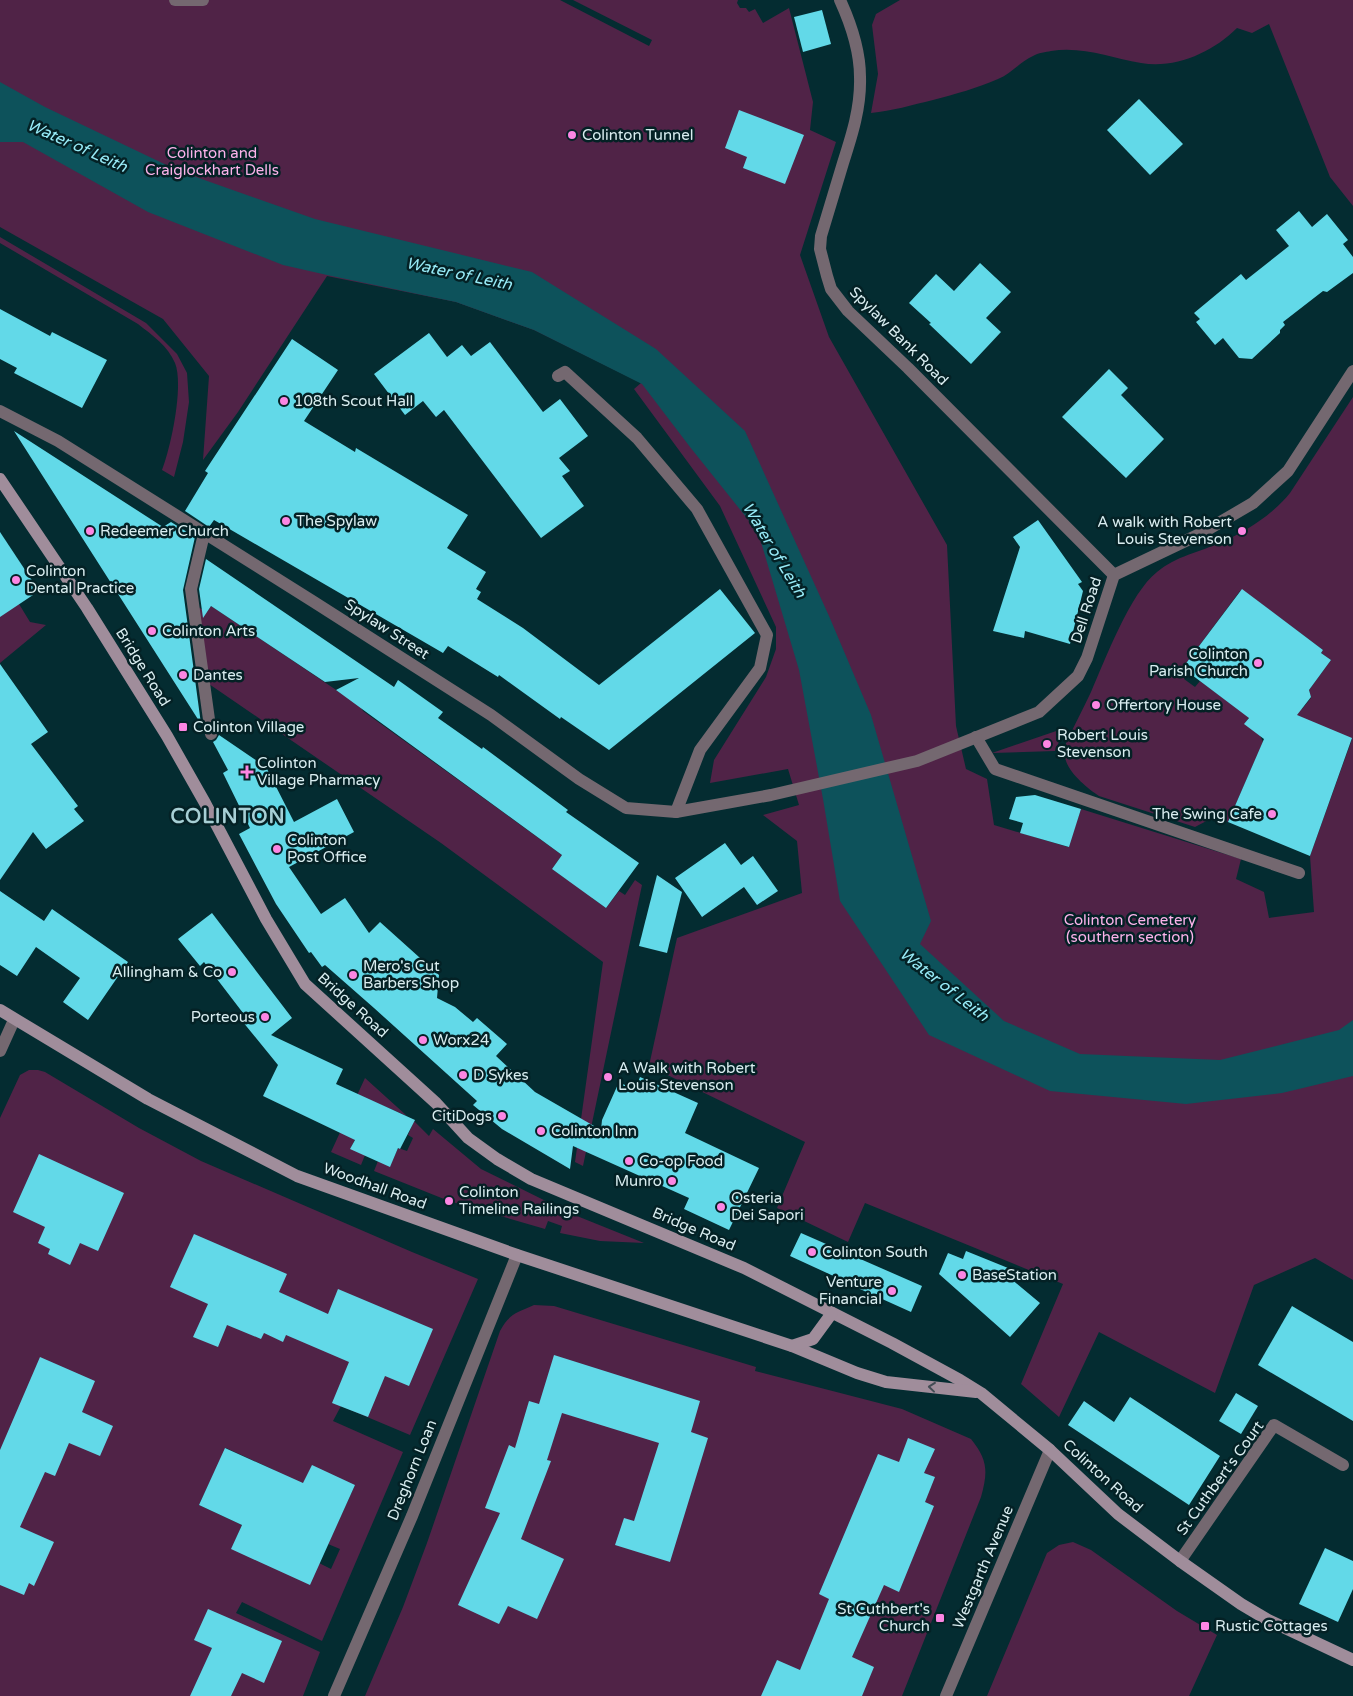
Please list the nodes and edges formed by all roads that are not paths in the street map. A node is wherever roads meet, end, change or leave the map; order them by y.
1 (175, 0) edge
2 (203, 0) edge
3 (840, 0) edge
4 (1353, 371) edge
5 (558, 376) dead end
6 (0, 411) edge
7 (0, 479) edge
8 (204, 534) junction
9 (1114, 575) junction
10 (211, 734) dead end
11 (976, 737) junction
12 (771, 795) joint
13 (676, 812) junction
14 (1299, 873) dead end
15 (0, 1010) edge
16 (14, 1020) junction
17 (0, 1051) edge
18 (517, 1255) junction
19 (832, 1313) junction
20 (792, 1346) junction
21 (981, 1393) junction
22 (1050, 1450) junction
23 (1343, 1465) dead end
24 (1180, 1561) junction
25 (1353, 1660) edge
26 (334, 1696) edge
27 (946, 1696) edge

1 - 2 street
3 - 9 street, Spylaw Bank Road
4 - 9 street, Dell Road
5 - 13 street
6 - 8 street, Spylaw Street
7 - 19 main road, Bridge Road
8 - 10 street
8 - 13 street, Spylaw Street
9 - 11 street, Dell Road
11 - 12 street, Dell Road
11 - 14 street
12 - 13 street, Spylaw Street
15 - 16 main road, Woodhall Road
16 - 17 street
16 - 18 main road, Woodhall Road
18 - 20 main road, Woodhall Road
18 - 26 street, Dreghorn Loan
19 - 20 main road
19 - 21 main road, Colinton Road
21 -> 20 main road, Woodhall Road
21 - 22 main road, Colinton Road
22 - 24 main road, Colinton Road
22 - 27 street, Westgarth Avenue
23 - 24 street, St Cuthbert's Court
24 - 25 main road, Colinton Road

